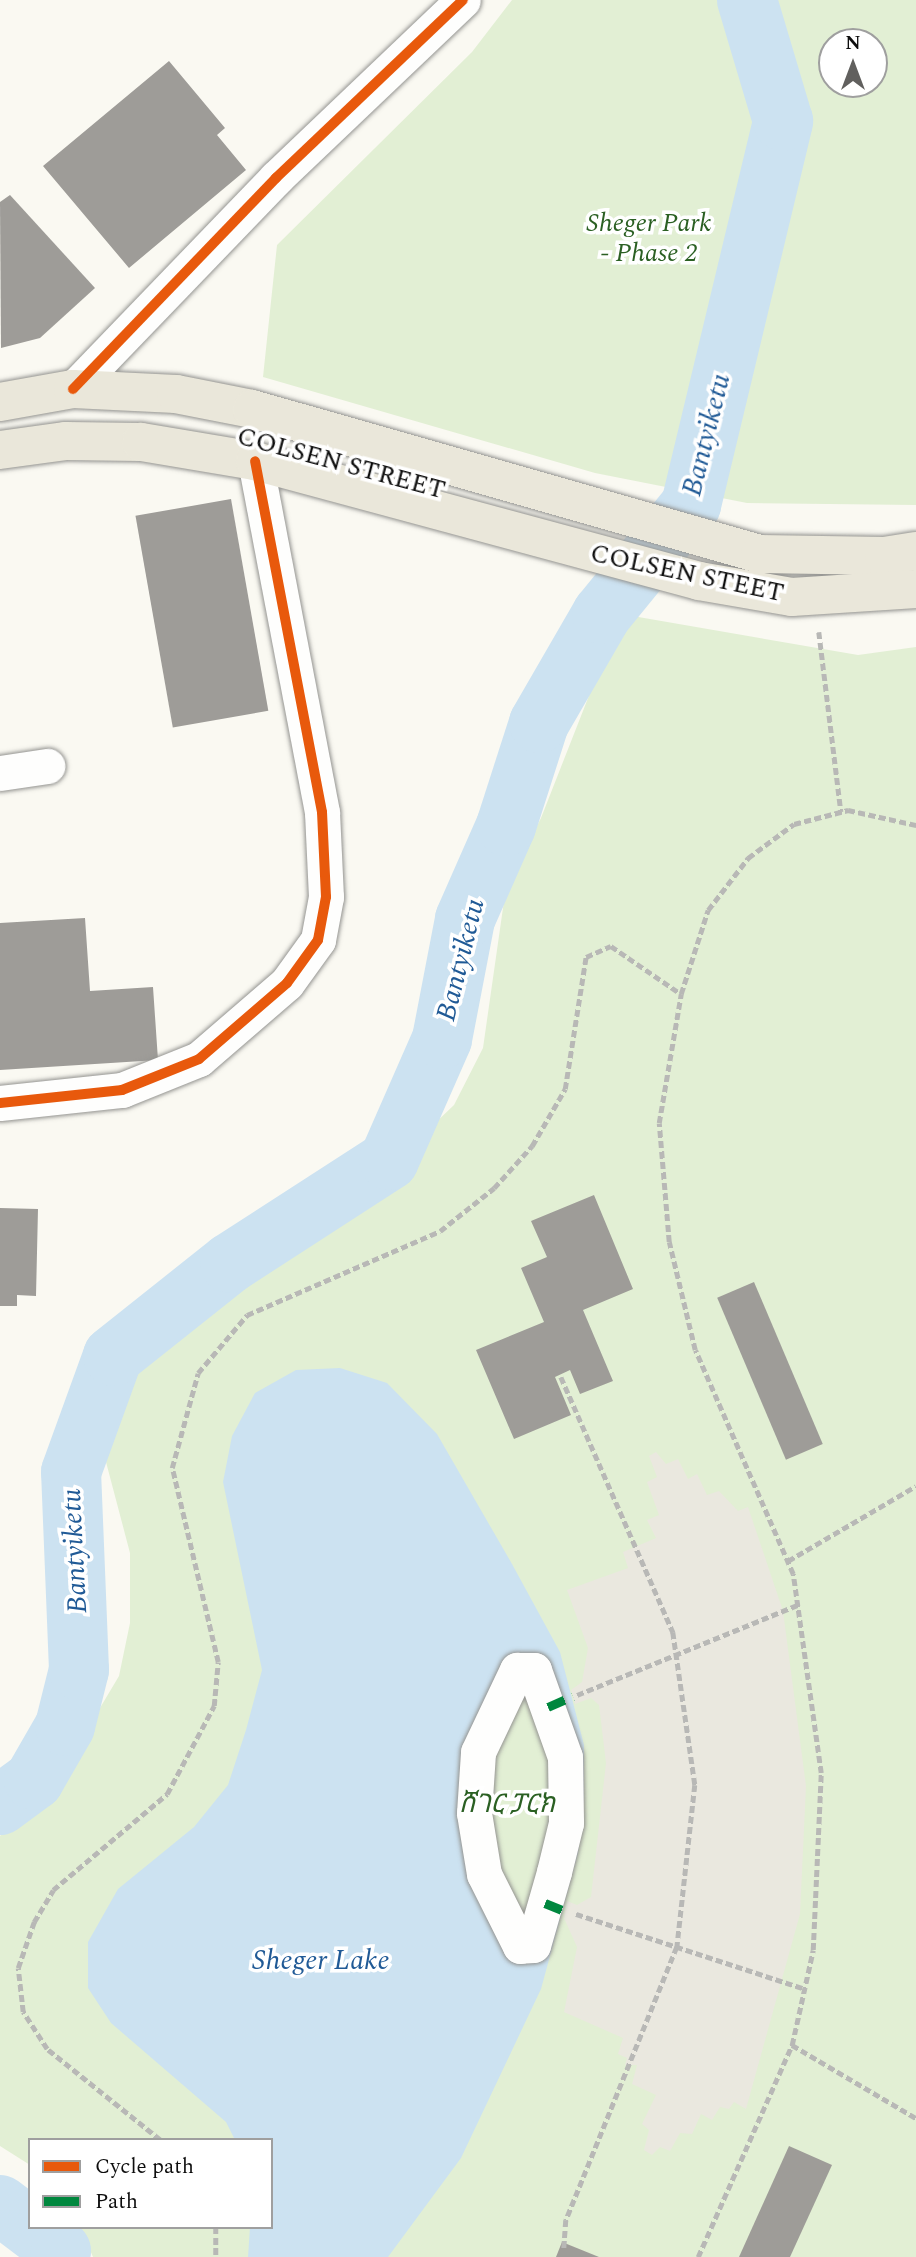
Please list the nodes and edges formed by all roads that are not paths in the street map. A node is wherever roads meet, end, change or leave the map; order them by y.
1 (463, 0) edge
2 (74, 389) junction
3 (0, 402) edge
4 (0, 450) edge
5 (256, 461) junction
6 (502, 531) joint
7 (916, 551) edge
8 (916, 589) edge
9 (47, 766) dead end
10 (0, 773) edge
11 (0, 1103) edge
12 (517, 1670) joint

1 - 2 street
2 - 3 main road
2 - 7 main road
4 - 5 main road, COLSEN STREET
5 - 6 main road, COLSEN STREET
5 - 11 street
6 - 8 main road, COLSEN STEET
9 - 10 street
12 - 12 street

